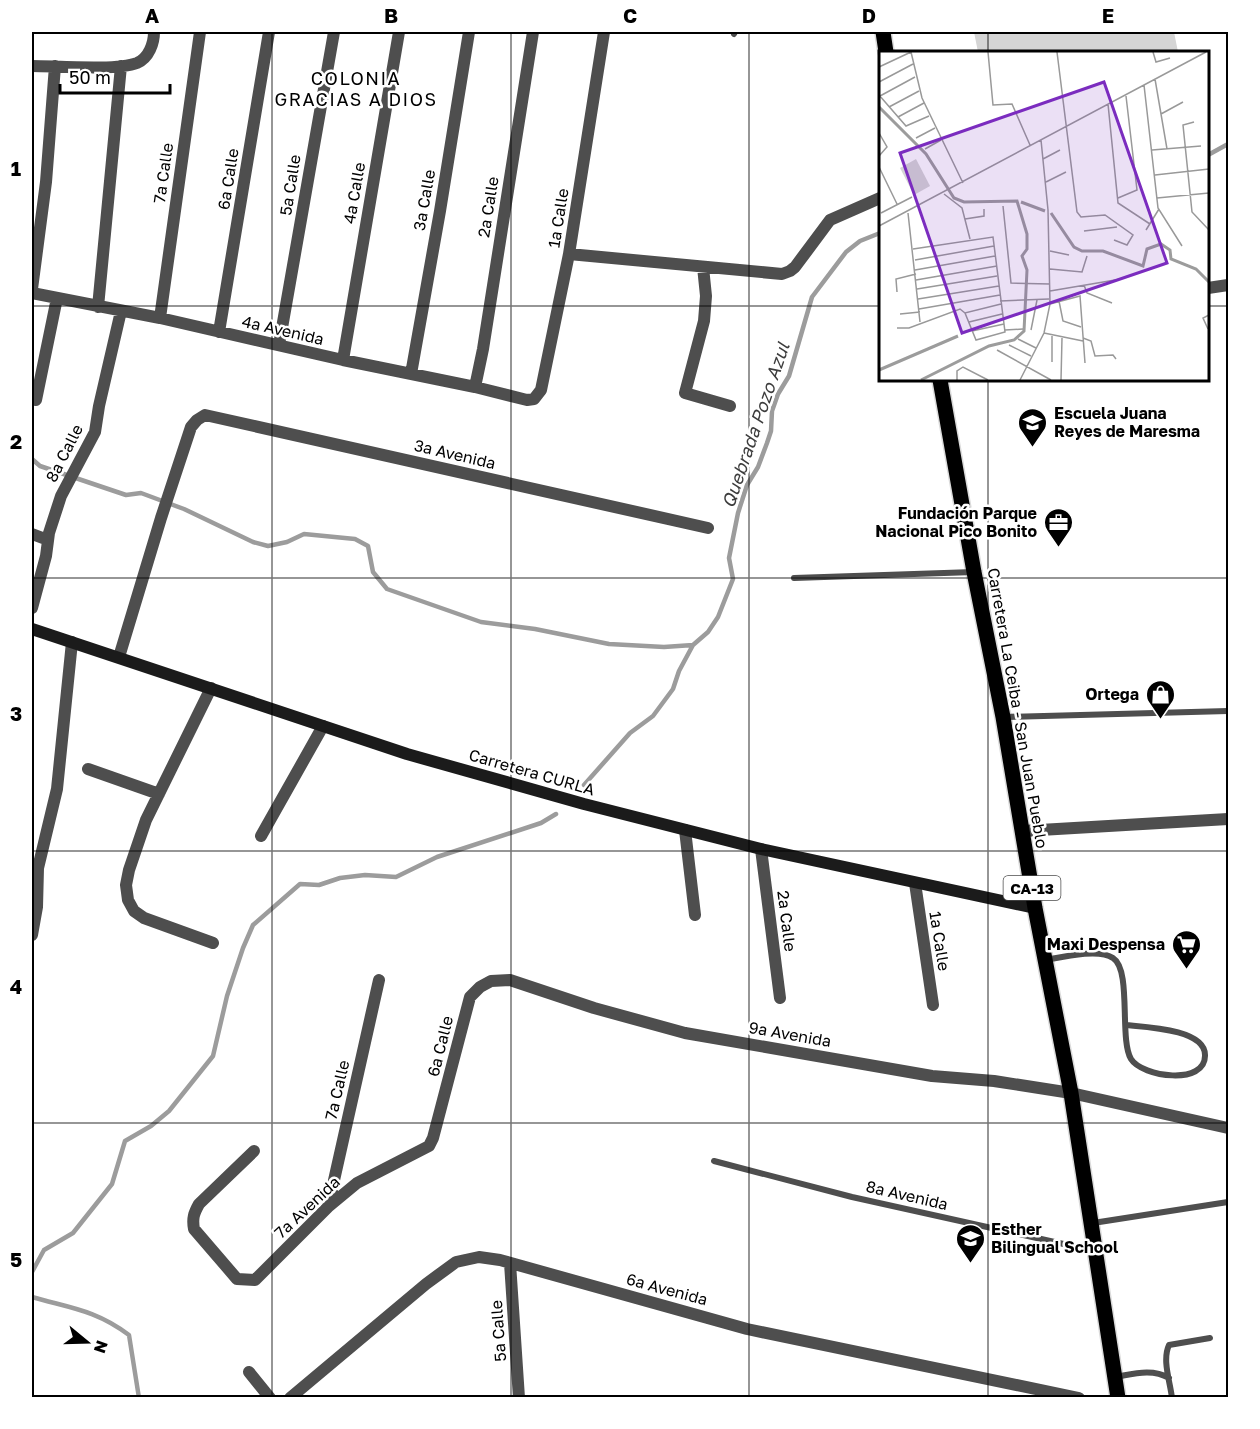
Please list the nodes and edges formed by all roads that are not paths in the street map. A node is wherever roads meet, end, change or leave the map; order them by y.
1 (154, 32) edge
2 (200, 32) edge
3 (269, 32) edge
4 (334, 32) edge
5 (399, 32) edge
6 (469, 32) edge
7 (533, 32) edge
8 (604, 32) edge
9 (883, 32) edge
10 (886, 51) edge
11 (32, 66) edge
12 (55, 66) junction
13 (121, 66) junction
14 (879, 198) edge
15 (569, 254) junction
16 (704, 267) junction
17 (1228, 285) edge
18 (1209, 288) edge
19 (32, 289) edge
20 (32, 293) edge
21 (57, 298) junction
22 (98, 306) junction
23 (121, 311) junction
24 (160, 318) junction
25 (219, 332) junction
26 (279, 345) junction
27 (343, 360) junction
28 (411, 374) junction
29 (940, 381) edge
30 (475, 387) junction
31 (36, 400) dead end
32 (527, 400) joint
33 (730, 406) dead end
34 (708, 528) dead end
35 (32, 534) edge
36 (48, 540) junction
37 (974, 572) junction
38 (794, 578) dead end
39 (32, 608) edge
40 (32, 629) edge
41 (72, 642) junction
42 (119, 657) junction
43 (211, 688) junction
44 (1228, 711) edge
45 (1003, 717) junction
46 (323, 726) junction
47 (88, 770) dead end
48 (159, 794) junction
49 (1228, 819) edge
50 (685, 830) junction
51 (1023, 831) junction
52 (261, 836) dead end
53 (761, 849) junction
54 (35, 868) edge
55 (915, 883) junction
56 (1035, 909) junction
57 (695, 915) dead end
58 (32, 935) edge
59 (213, 944) dead end
60 (1045, 960) junction
61 (379, 980) dead end
62 (510, 980) joint
63 (780, 998) dead end
64 (933, 1005) dead end
65 (1126, 1025) junction
66 (1071, 1093) junction
67 (1228, 1128) edge
68 (429, 1146) joint
69 (254, 1151) dead end
70 (714, 1161) dead end
71 (1228, 1202) edge
72 (328, 1207) junction
73 (1091, 1223) junction
74 (1095, 1251) junction
75 (510, 1263) junction
76 (1210, 1338) dead end
77 (249, 1372) dead end
78 (1114, 1377) junction
79 (1169, 1378) junction
80 (270, 1398) edge
81 (290, 1398) edge
82 (519, 1398) edge
83 (1079, 1398) edge
84 (1118, 1398) edge
85 (1172, 1398) edge

1 - 13 street
2 - 24 street, 7ª Calle
3 - 25 street, 6ª Calle
4 - 26 street, 5ª Calle
5 - 27 street, 4ª Calle
6 - 28 street, 3ª Calle
7 - 30 street, 2ª Calle
8 - 15 street, 1ª Calle
9 - 10 main road
11 - 12 street
12 - 13 street
12 - 19 street
13 - 22 street
14 - 16 street
15 - 16 street
15 - 32 street, 1ª Calle
16 - 33 street
17 - 18 street
20 - 21 street, 4ª Avenida
21 - 22 street, 4ª Avenida
21 - 31 street
22 - 23 street, 4ª Avenida
23 - 24 street, 4ª Avenida
23 - 36 street, 8ª Calle
24 - 25 street, 4ª Avenida
25 - 26 street, 4ª Avenida
26 - 27 street, 4ª Avenida
27 - 28 street, 4ª Avenida
28 - 30 street, 4ª Avenida
29 - 37 main road, Carretera La Ceiba - San Juan Pueblo / CA-13
30 - 32 street, 4ª Avenida
34 - 42 street, 3a Avenida
35 - 36 street
36 - 39 street, 8ª Calle
37 - 38 lane
37 - 45 main road, Carretera La Ceiba - San Juan Pueblo / CA-13
40 - 41 main road, Carretera CURLA
41 - 42 main road, Carretera CURLA
41 - 54 street
42 - 43 main road, Carretera CURLA
43 - 46 main road, Carretera CURLA
43 - 48 street
44 - 45 lane
45 - 51 main road, Carretera La Ceiba - San Juan Pueblo / CA-13
46 - 50 main road, Carretera CURLA
46 - 52 street
47 - 48 street
48 - 59 street
49 - 51 street
50 - 53 main road, Carretera CURLA
50 - 57 street
51 - 56 main road, Carretera La Ceiba - San Juan Pueblo / CA-13
53 - 55 main road, Carretera CURLA
53 - 63 street, 2a Calle
54 - 58 street
55 - 56 main road, Carretera CURLA
55 - 64 street, 1a Calle
56 - 60 main road, Carretera La Ceiba - San Juan Pueblo / CA-13
60 - 65 lane
60 - 66 main road, Carretera La Ceiba - San Juan Pueblo / CA-13
61 - 72 street, 7a Calle
62 - 66 street, 9a Avenida
62 - 68 street, 6a Calle
65 - 65 lane
66 - 67 street, 9a Avenida
66 - 73 main road, Carretera La Ceiba - San Juan Pueblo / CA-13
68 - 72 street, 7a Avenida
69 - 72 street, 7a Avenida
70 - 74 lane, 8a Avenida
71 - 73 lane
73 - 74 main road, Carretera La Ceiba - San Juan Pueblo / CA-13
74 - 78 main road, Carretera La Ceiba - San Juan Pueblo / CA-13
75 - 81 street, 6a Avenida
75 - 82 street, 5a Calle
75 - 83 street, 6a Avenida
76 - 79 lane
77 - 80 street
78 - 79 lane
78 - 84 main road, Carretera La Ceiba - San Juan Pueblo / CA-13
79 - 85 lane

